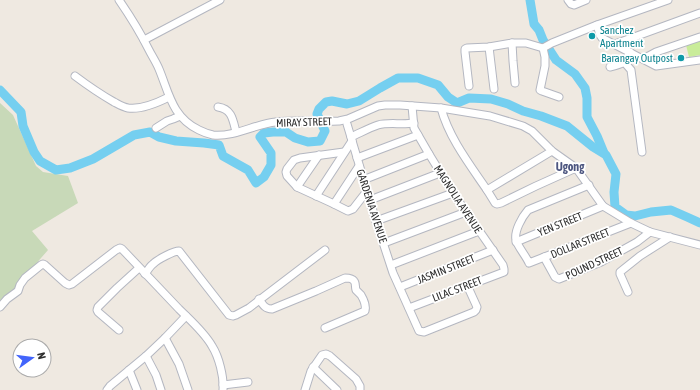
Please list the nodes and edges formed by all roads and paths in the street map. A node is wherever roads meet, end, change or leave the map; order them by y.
1 (119, 0) edge
2 (220, 0) edge
3 (586, 0) edge
4 (668, 0) edge
5 (569, 2) edge
6 (700, 12) edge
7 (597, 25) junction
8 (700, 36) edge
9 (144, 40) junction
10 (512, 43) junction
11 (615, 44) junction
12 (546, 46) junction
13 (489, 47) junction
14 (630, 52) junction
15 (643, 59) junction
16 (700, 60) edge
17 (624, 62) junction
18 (610, 67) dead end
19 (74, 76) dead end
20 (515, 84) dead end
21 (469, 86) dead end
22 (494, 89) dead end
23 (169, 97) junction
24 (558, 97) dead end
25 (409, 106) junction
26 (218, 107) dead end
27 (441, 108) junction
28 (180, 116) junction
29 (347, 124) dead end
30 (414, 127) junction
31 (156, 128) dead end
32 (236, 132) junction
33 (351, 139) junction
34 (552, 151) junction
35 (344, 152) junction
36 (642, 152) dead end
37 (429, 154) junction
38 (319, 155) junction
39 (357, 158) junction
40 (359, 166) junction
41 (576, 168) junction
42 (440, 173) junction
43 (363, 180) junction
44 (589, 185) junction
45 (297, 187) junction
46 (487, 190) junction
47 (367, 191) junction
48 (453, 194) junction
49 (316, 196) junction
50 (370, 200) junction
51 (334, 204) junction
52 (603, 206) junction
53 (466, 212) junction
54 (376, 221) junction
55 (631, 223) junction
56 (479, 231) junction
57 (650, 232) junction
58 (670, 237) junction
59 (516, 242) junction
60 (384, 243) junction
61 (700, 245) edge
62 (325, 250) dead end
63 (493, 250) junction
64 (544, 257) junction
65 (391, 265) junction
66 (139, 268) junction
67 (504, 269) joint
68 (145, 274) junction
69 (467, 285) junction
70 (400, 287) junction
71 (628, 292) dead end
72 (259, 299) junction
73 (0, 307) edge
74 (409, 308) junction
75 (186, 316) junction
76 (325, 328) dead end
77 (119, 330) dead end
78 (165, 338) junction
79 (146, 356) junction
80 (313, 367) junction
81 (129, 370) junction
82 (248, 382) dead end
83 (328, 382) junction
84 (223, 388) edge
85 (107, 390) edge
86 (137, 390) edge
87 (161, 390) edge
88 (188, 390) edge
89 (306, 390) edge
90 (327, 390) edge
91 (337, 390) edge
92 (360, 390) edge

1 - 9 street, MIRAY STREET
2 - 9 street
3 - 5 street
4 - 7 street
6 - 11 street
7 - 11 street
7 - 12 street
8 - 15 street
9 - 23 street, MIRAY STREET
10 - 12 street
10 - 13 street
10 - 20 street
11 - 14 street
12 - 24 street
13 - 21 street
13 - 22 street
14 - 15 street
14 - 17 street
15 - 16 street
17 - 18 street
17 - 36 street
19 - 23 street
23 - 28 street, MIRAY STREET
25 - 27 street, MIRAY STREET
25 - 30 street, MAGNOLIA AVENUE
25 - 32 street, MIRAY STREET
26 - 32 street
27 - 34 street, MIRAY STREET
27 - 46 street
28 - 31 street
28 - 32 street, MIRAY STREET
29 - 33 street, GARDENIA AVENUE
30 - 33 street
30 - 37 street, MAGNOLIA AVENUE
30 - 39 street
33 - 35 street
33 - 39 street, GARDENIA AVENUE
34 - 41 street, MIRAY STREET
34 - 46 street
35 - 38 street
35 - 49 street
37 - 42 street, MAGNOLIA AVENUE
37 - 43 street
38 - 45 street
38 - 45 street
39 - 40 street, GARDENIA AVENUE
40 - 43 street, GARDENIA AVENUE
40 - 51 street
41 - 44 street, MIRAY STREET
41 - 46 street
42 - 48 street, MAGNOLIA AVENUE
42 - 50 street
43 - 47 street, GARDENIA AVENUE
44 - 52 street, MIRAY STREET
44 - 59 street
45 - 49 street
47 - 50 street, GARDENIA AVENUE
47 - 51 street
48 - 53 street, MAGNOLIA AVENUE
48 - 54 street
49 - 51 street
50 - 54 street, GARDENIA AVENUE
52 - 55 street
52 - 59 street, YEN STREET
53 - 56 street, MAGNOLIA AVENUE
53 - 60 street
54 - 60 street, GARDENIA AVENUE
55 - 57 street
55 - 64 street, DOLLAR STREET
56 - 63 street, MAGNOLIA AVENUE
56 - 65 street
57 - 58 street
57 - 64 street, POUND STREET
58 - 61 street
58 - 71 street
59 - 64 street, DOLLAR STREET
60 - 65 street, GARDENIA AVENUE
62 - 72 street
63 - 67 street, MAGNOLIA AVENUE
63 - 70 street, JASMIN STREET
65 - 70 street, GARDENIA AVENUE
66 - 68 street
66 - 73 street
66 - 77 street
67 - 69 street, LILAC STREET
68 - 72 street
68 - 75 street
69 - 74 street, LILAC STREET
69 - 74 street, GARDENIA AVENUE
70 - 74 street, GARDENIA AVENUE
72 - 76 street
75 - 78 street
75 - 84 street
78 - 79 street
78 - 88 street
79 - 81 street
79 - 87 street
80 - 83 street
80 - 89 street
80 - 92 street
81 - 85 street
81 - 86 street
82 - 84 street
83 - 90 street
83 - 91 street

